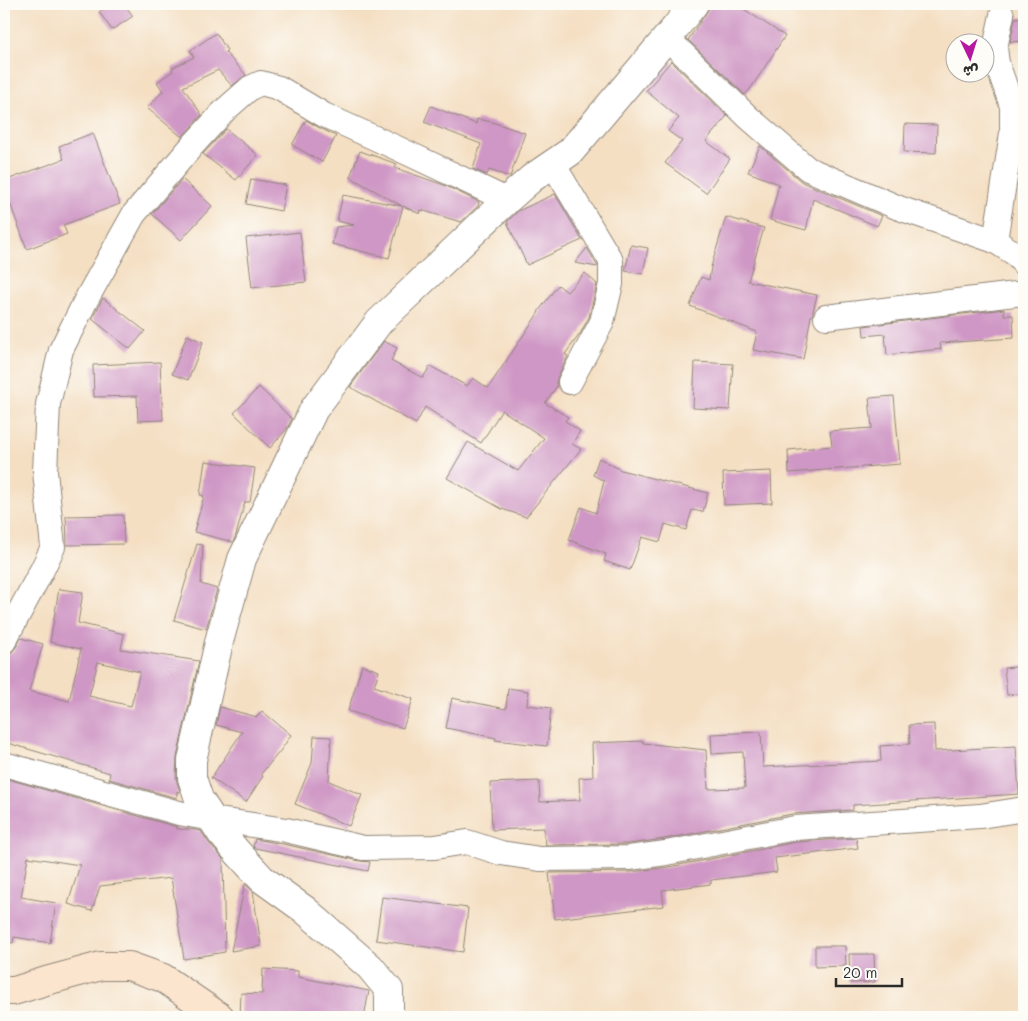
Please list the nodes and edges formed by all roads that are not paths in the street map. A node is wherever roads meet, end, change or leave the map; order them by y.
1 (694, 4) edge
2 (1002, 15) dead end
3 (667, 38) junction
4 (553, 164) junction
5 (507, 200) junction
6 (995, 241) junction
7 (1024, 264) edge
8 (1024, 293) edge
9 (826, 317) dead end
10 (570, 382) dead end
11 (4, 641) edge
12 (4, 764) edge
13 (1024, 809) edge
14 (212, 820) junction
15 (4, 991) edge
16 (220, 1017) edge
17 (389, 1017) edge

1 - 3 street
2 - 6 street
3 - 4 street
3 - 6 street
4 - 5 street
4 - 10 street
5 - 11 street
5 - 14 street
6 - 7 street
8 - 9 street
12 - 14 street
13 - 14 street
14 - 17 street
15 - 16 main road

